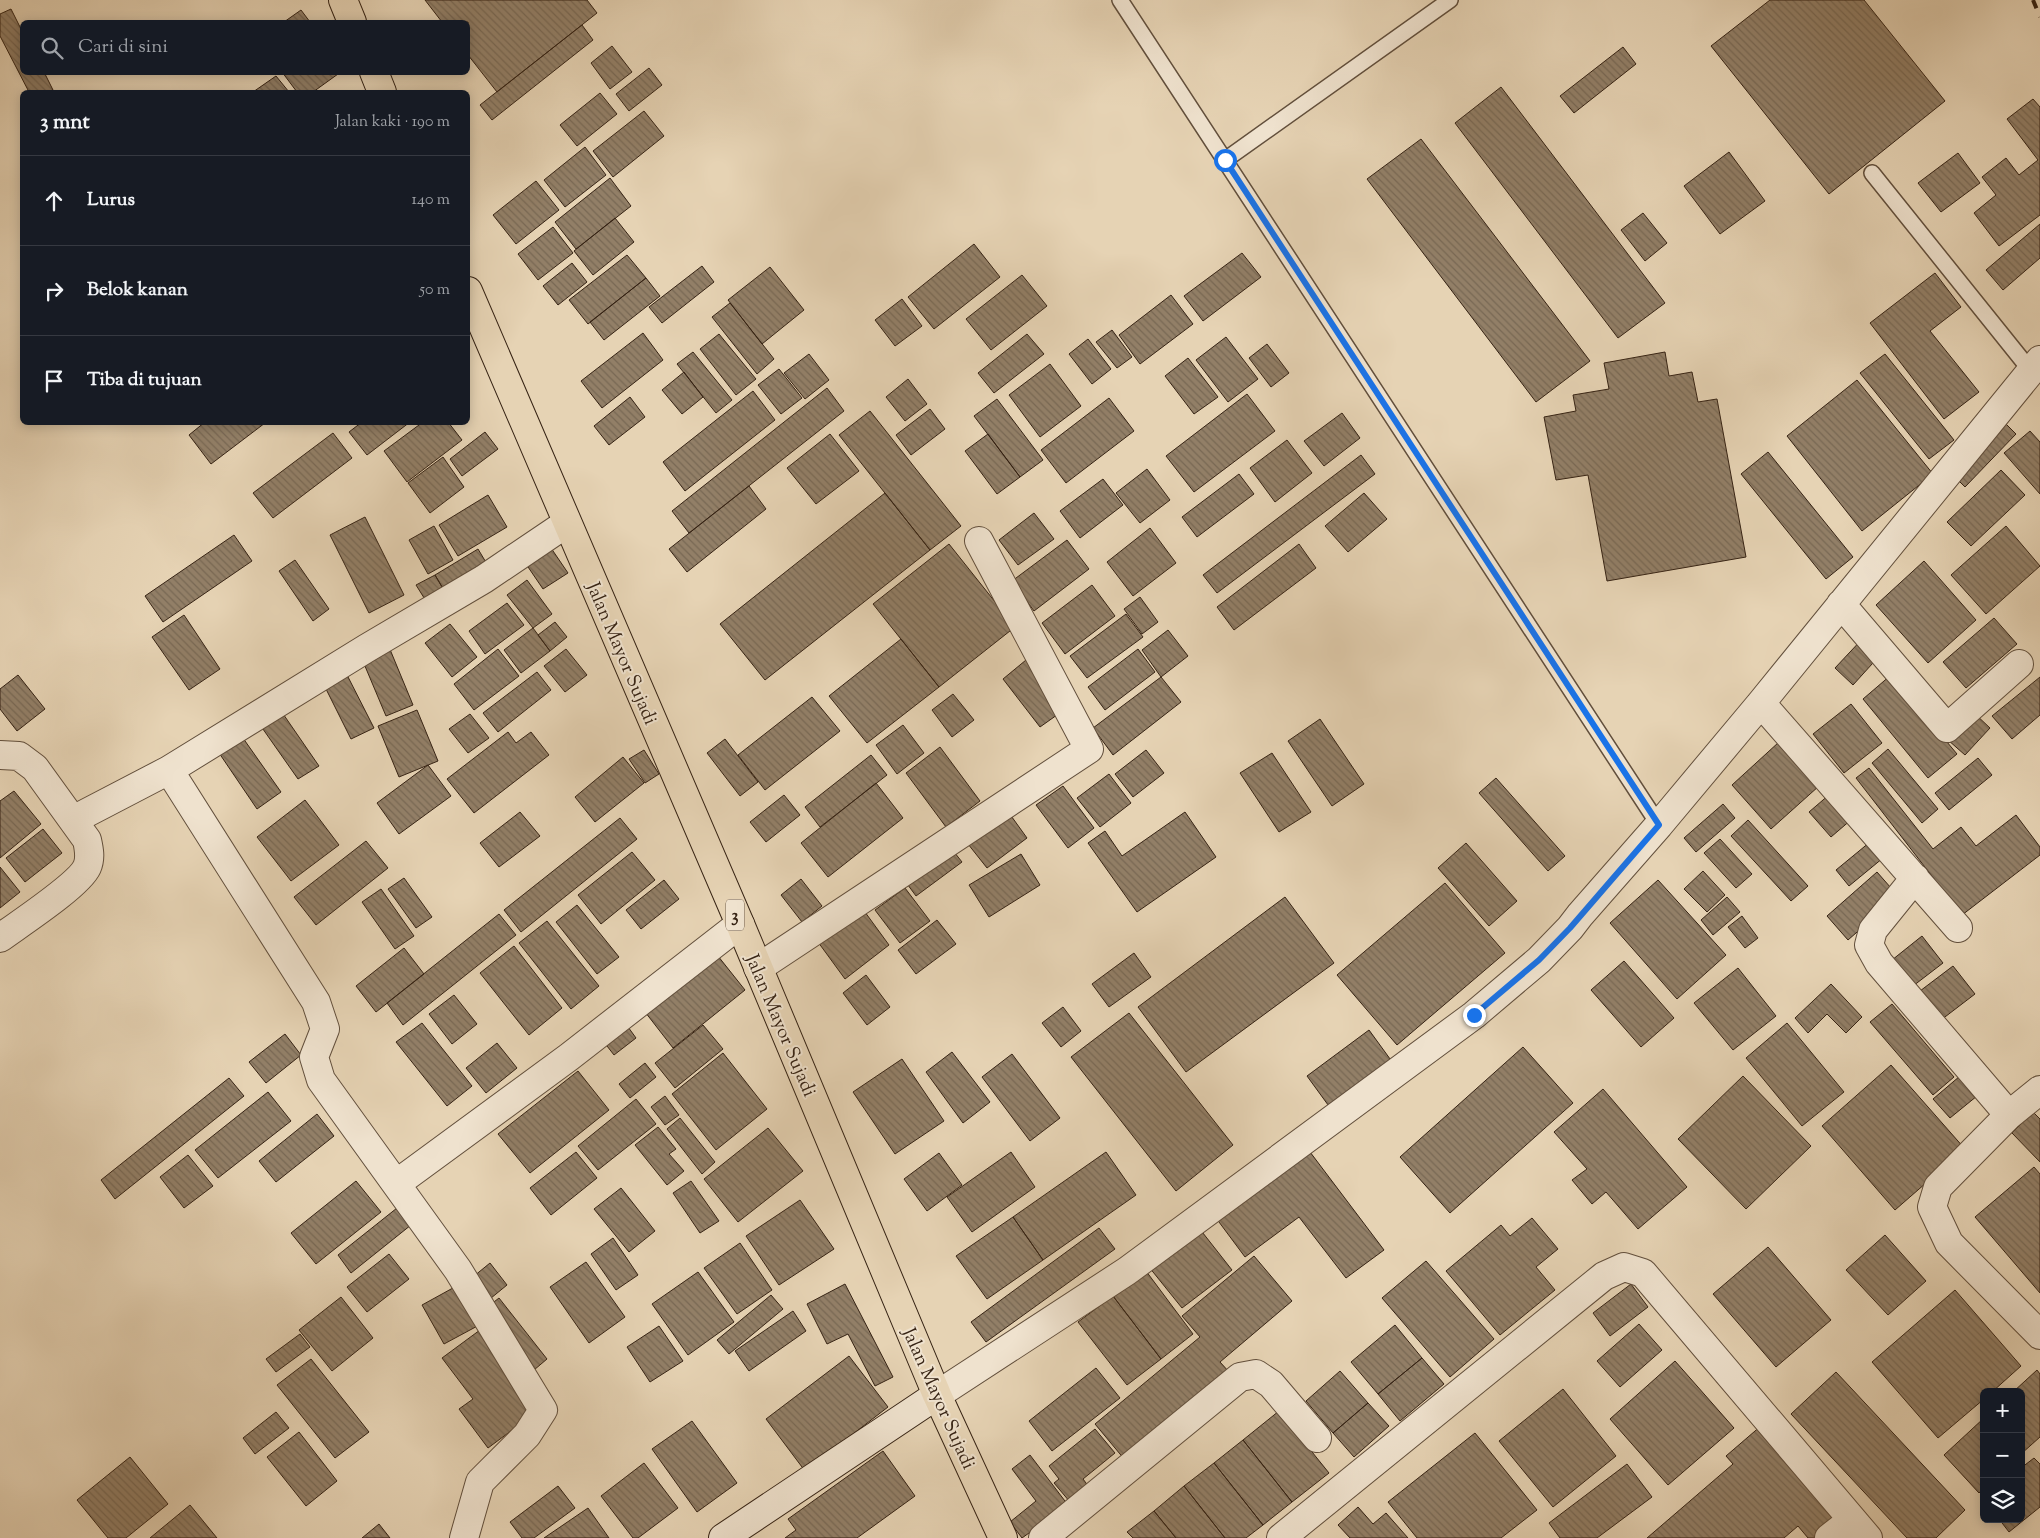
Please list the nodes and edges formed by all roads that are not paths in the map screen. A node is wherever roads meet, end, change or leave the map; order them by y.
1 (343, 0) edge
2 (1120, 0) edge
3 (1450, 0) edge
4 (351, 20) edge
5 (375, 75) edge
6 (381, 90) edge
7 (1225, 160) junction
8 (1872, 173) dead end
9 (470, 296) edge
10 (2036, 366) edge
11 (567, 523) junction
12 (979, 541) dead end
13 (1841, 604) junction
14 (2019, 664) dead end
15 (1761, 703) junction
16 (0, 755) edge
17 (169, 770) junction
18 (73, 820) junction
19 (1659, 825) junction
20 (1915, 878) junction
21 (740, 924) junction
22 (1958, 928) dead end
23 (0, 938) edge
24 (758, 968) junction
25 (2040, 1090) edge
26 (2009, 1115) junction
27 (396, 1184) junction
28 (2040, 1334) edge
29 (937, 1395) junction
30 (1317, 1438) dead end
31 (1860, 1529) edge
32 (464, 1538) edge
33 (723, 1538) edge
34 (1003, 1538) edge
35 (1043, 1538) edge
36 (1281, 1538) edge
37 (1829, 1538) edge

1 - 4 highway
2 - 7 lane
3 - 7 lane
5 - 6 highway
7 - 19 lane
8 - 10 lane
9 - 11 highway, Jalan Mayor Sujadi / 3
10 - 13 street
11 - 17 street
11 - 21 highway, Jalan Mayor Sujadi / 3
12 - 24 street
13 - 14 street
13 - 15 street
15 - 19 street
15 - 20 street
16 - 18 street
17 - 18 street
17 - 27 street
18 - 23 street
19 - 29 street
20 - 22 street
20 - 26 street
21 - 24 highway, Jalan Mayor Sujadi / 3
21 - 27 street
24 - 29 highway, Jalan Mayor Sujadi / 3
25 - 26 street
26 - 28 street
27 - 32 street
29 - 33 street
29 - 34 highway, Jalan Mayor Sujadi / 3
30 - 35 street
31 - 36 street
31 - 37 street

